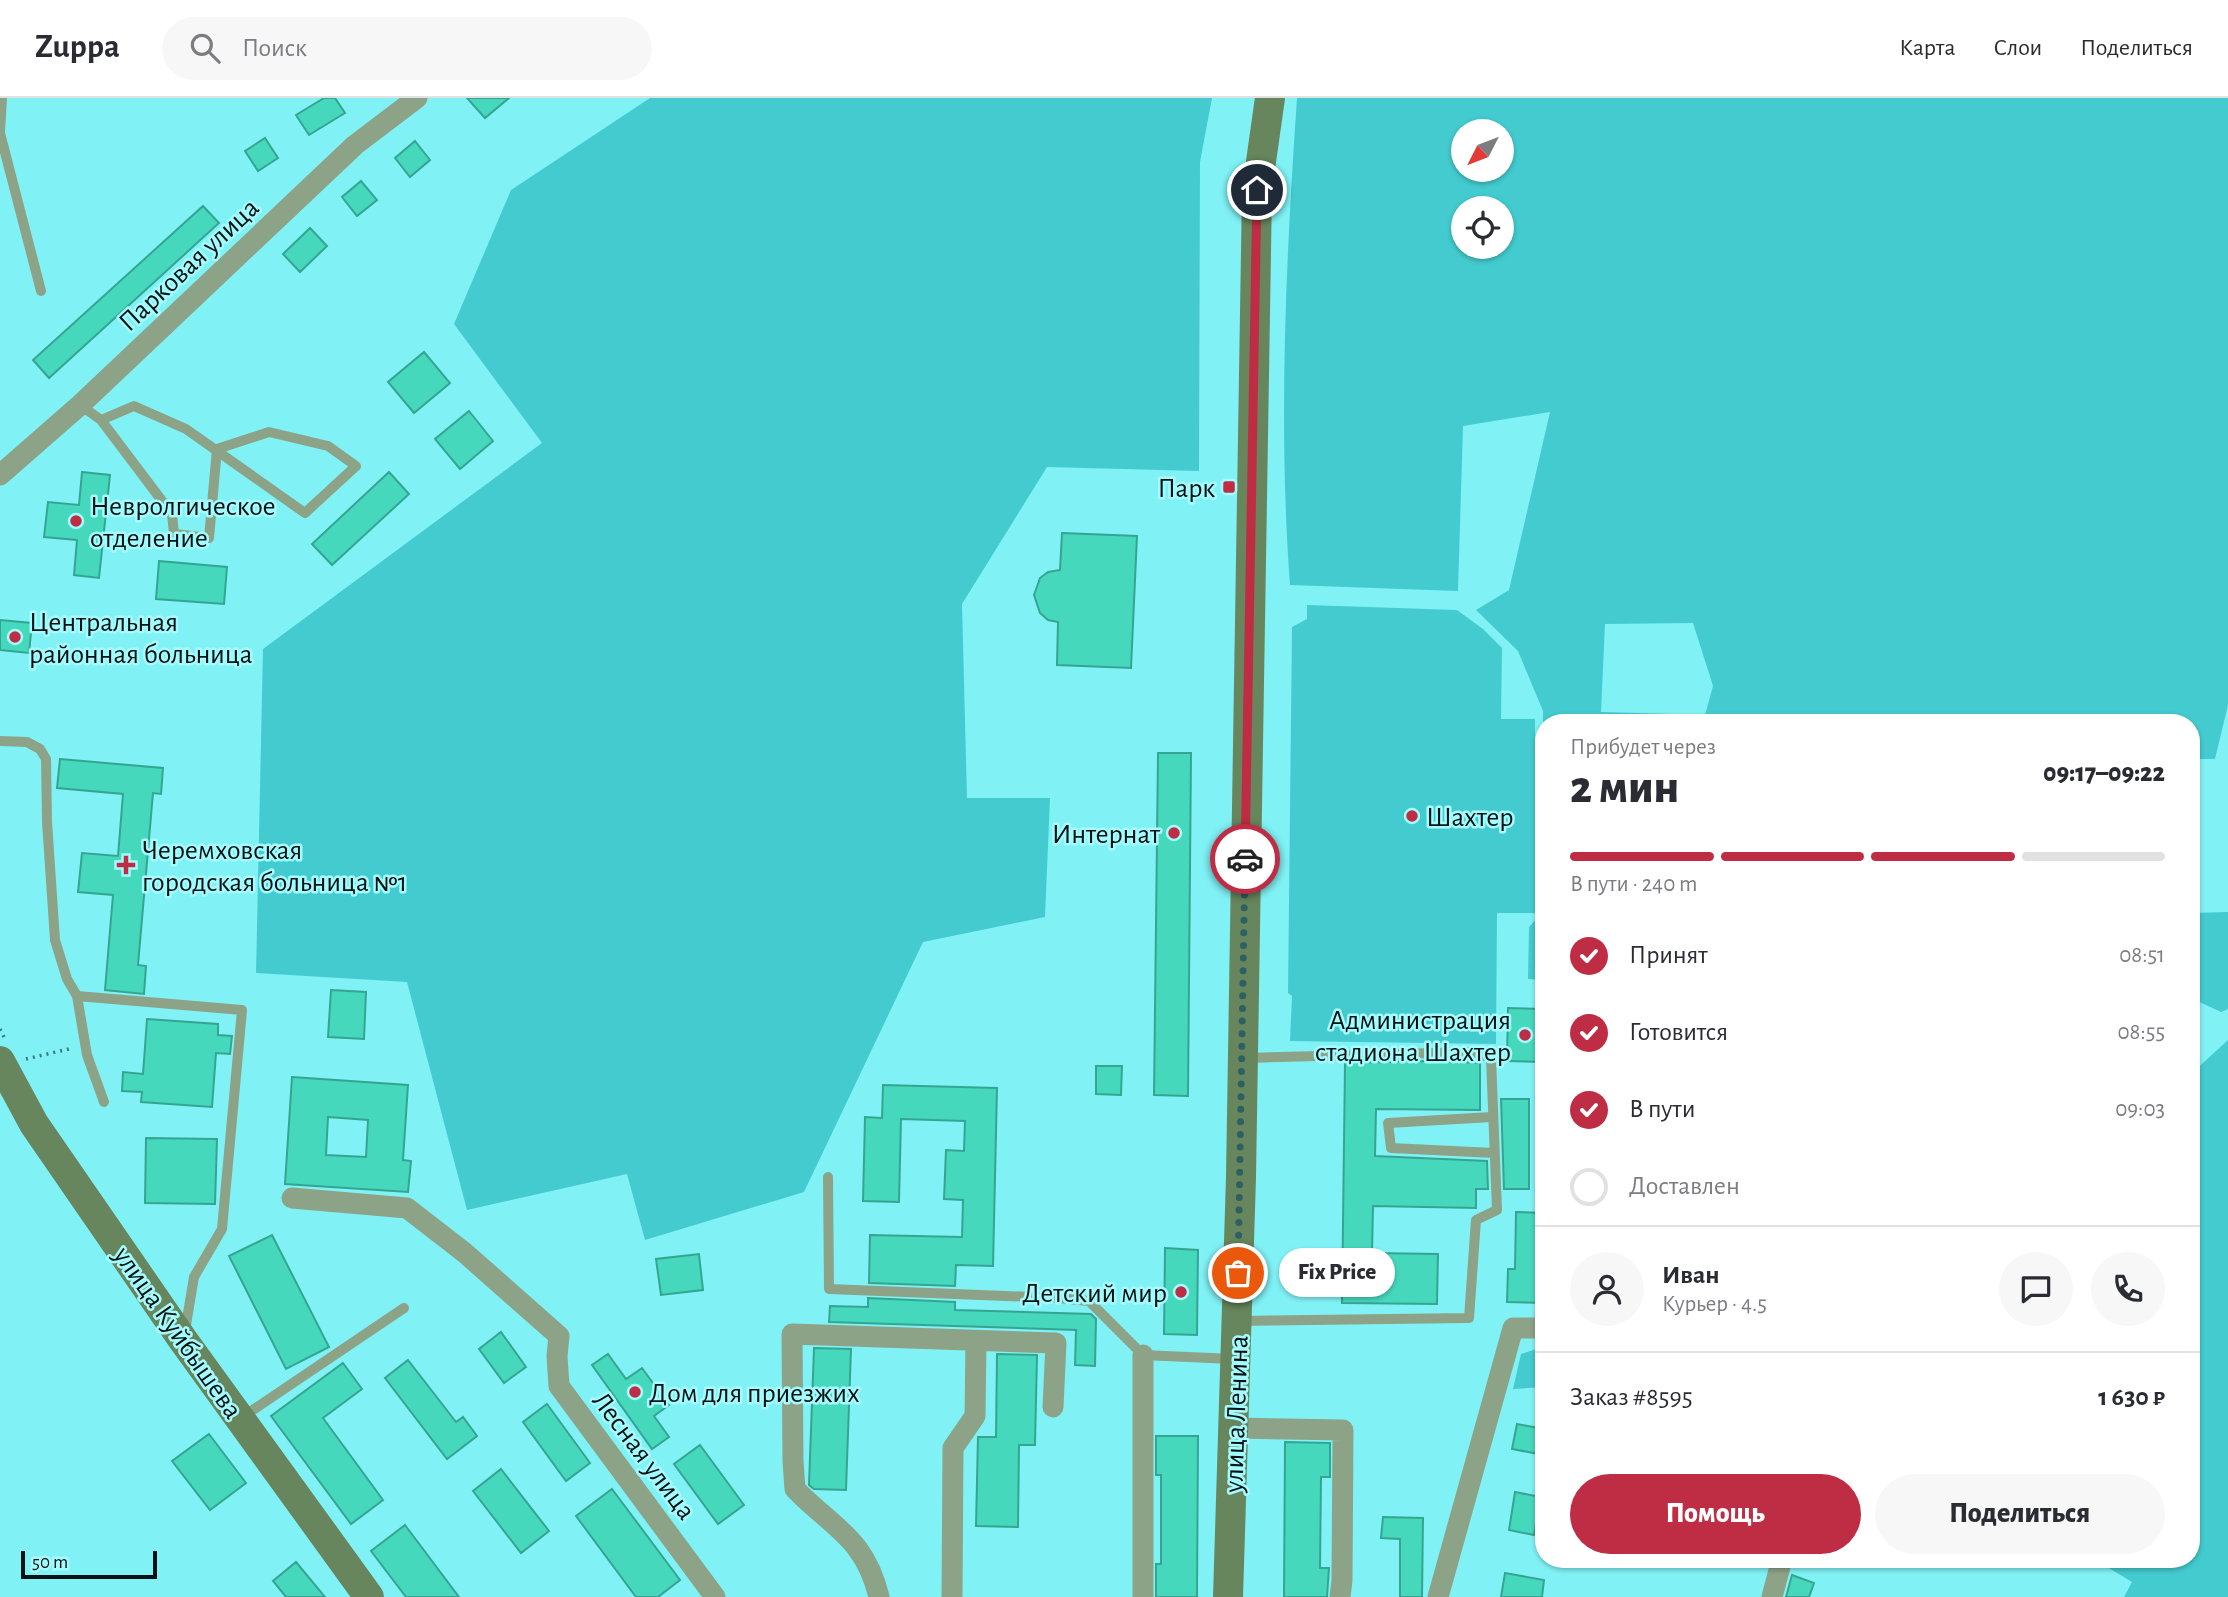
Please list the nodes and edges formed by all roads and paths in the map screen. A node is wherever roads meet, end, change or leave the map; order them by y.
1 (2, 98) edge
2 (417, 98) edge
3 (1270, 98) edge
4 (0, 133) edge
5 (41, 291) dead end
6 (80, 405) junction
7 (101, 420) junction
8 (217, 449) junction
9 (0, 475) edge
10 (0, 741) edge
11 (77, 996) junction
12 (85, 1045) junction
13 (1243, 1059) junction
14 (8, 1061) edge
15 (104, 1102) dead end
16 (1492, 1117) junction
17 (1494, 1153) junction
18 (828, 1177) dead end
19 (292, 1198) dead end
20 (404, 1308) dead end
21 (1237, 1321) junction
22 (1535, 1328) edge
23 (183, 1340) junction
24 (976, 1341) junction
25 (1143, 1355) junction
26 (1236, 1359) junction
27 (1054, 1407) dead end
28 (240, 1419) junction
29 (1235, 1428) junction
30 (1780, 1568) edge
31 (369, 1597) edge
32 (715, 1597) edge
33 (879, 1597) edge
34 (952, 1597) edge
35 (1143, 1597) edge
36 (1228, 1597) edge
37 (1340, 1597) edge
38 (1438, 1597) edge
39 (1772, 1597) edge

1 - 4 lane
2 - 6 street, Парковая улица
3 - 13 main road, улица Ленина
4 - 5 lane
6 - 7 lane
6 - 9 street, Парковая улица
7 - 8 lane
7 - 8 lane
8 - 8 lane
10 - 11 lane
11 - 12 lane
11 - 23 lane
12 - 14 path
12 - 15 lane
13 - 16 lane
13 - 21 main road, улица Ленина
14 - 23 main road, улица Куйбышева
16 - 17 lane
16 - 17 lane
17 - 21 lane
18 - 25 lane
19 - 32 street, Лесная улица
20 - 28 lane
21 - 26 main road, улица Ленина
22 - 38 street
23 - 28 main road, улица Куйбышева
24 - 27 street
24 - 33 street
24 - 34 street
25 - 26 lane
25 - 35 street
26 - 29 main road, улица Ленина
28 - 31 main road, улица Куйбышева
29 - 36 main road, улица Ленина
29 - 37 street
30 - 39 street

